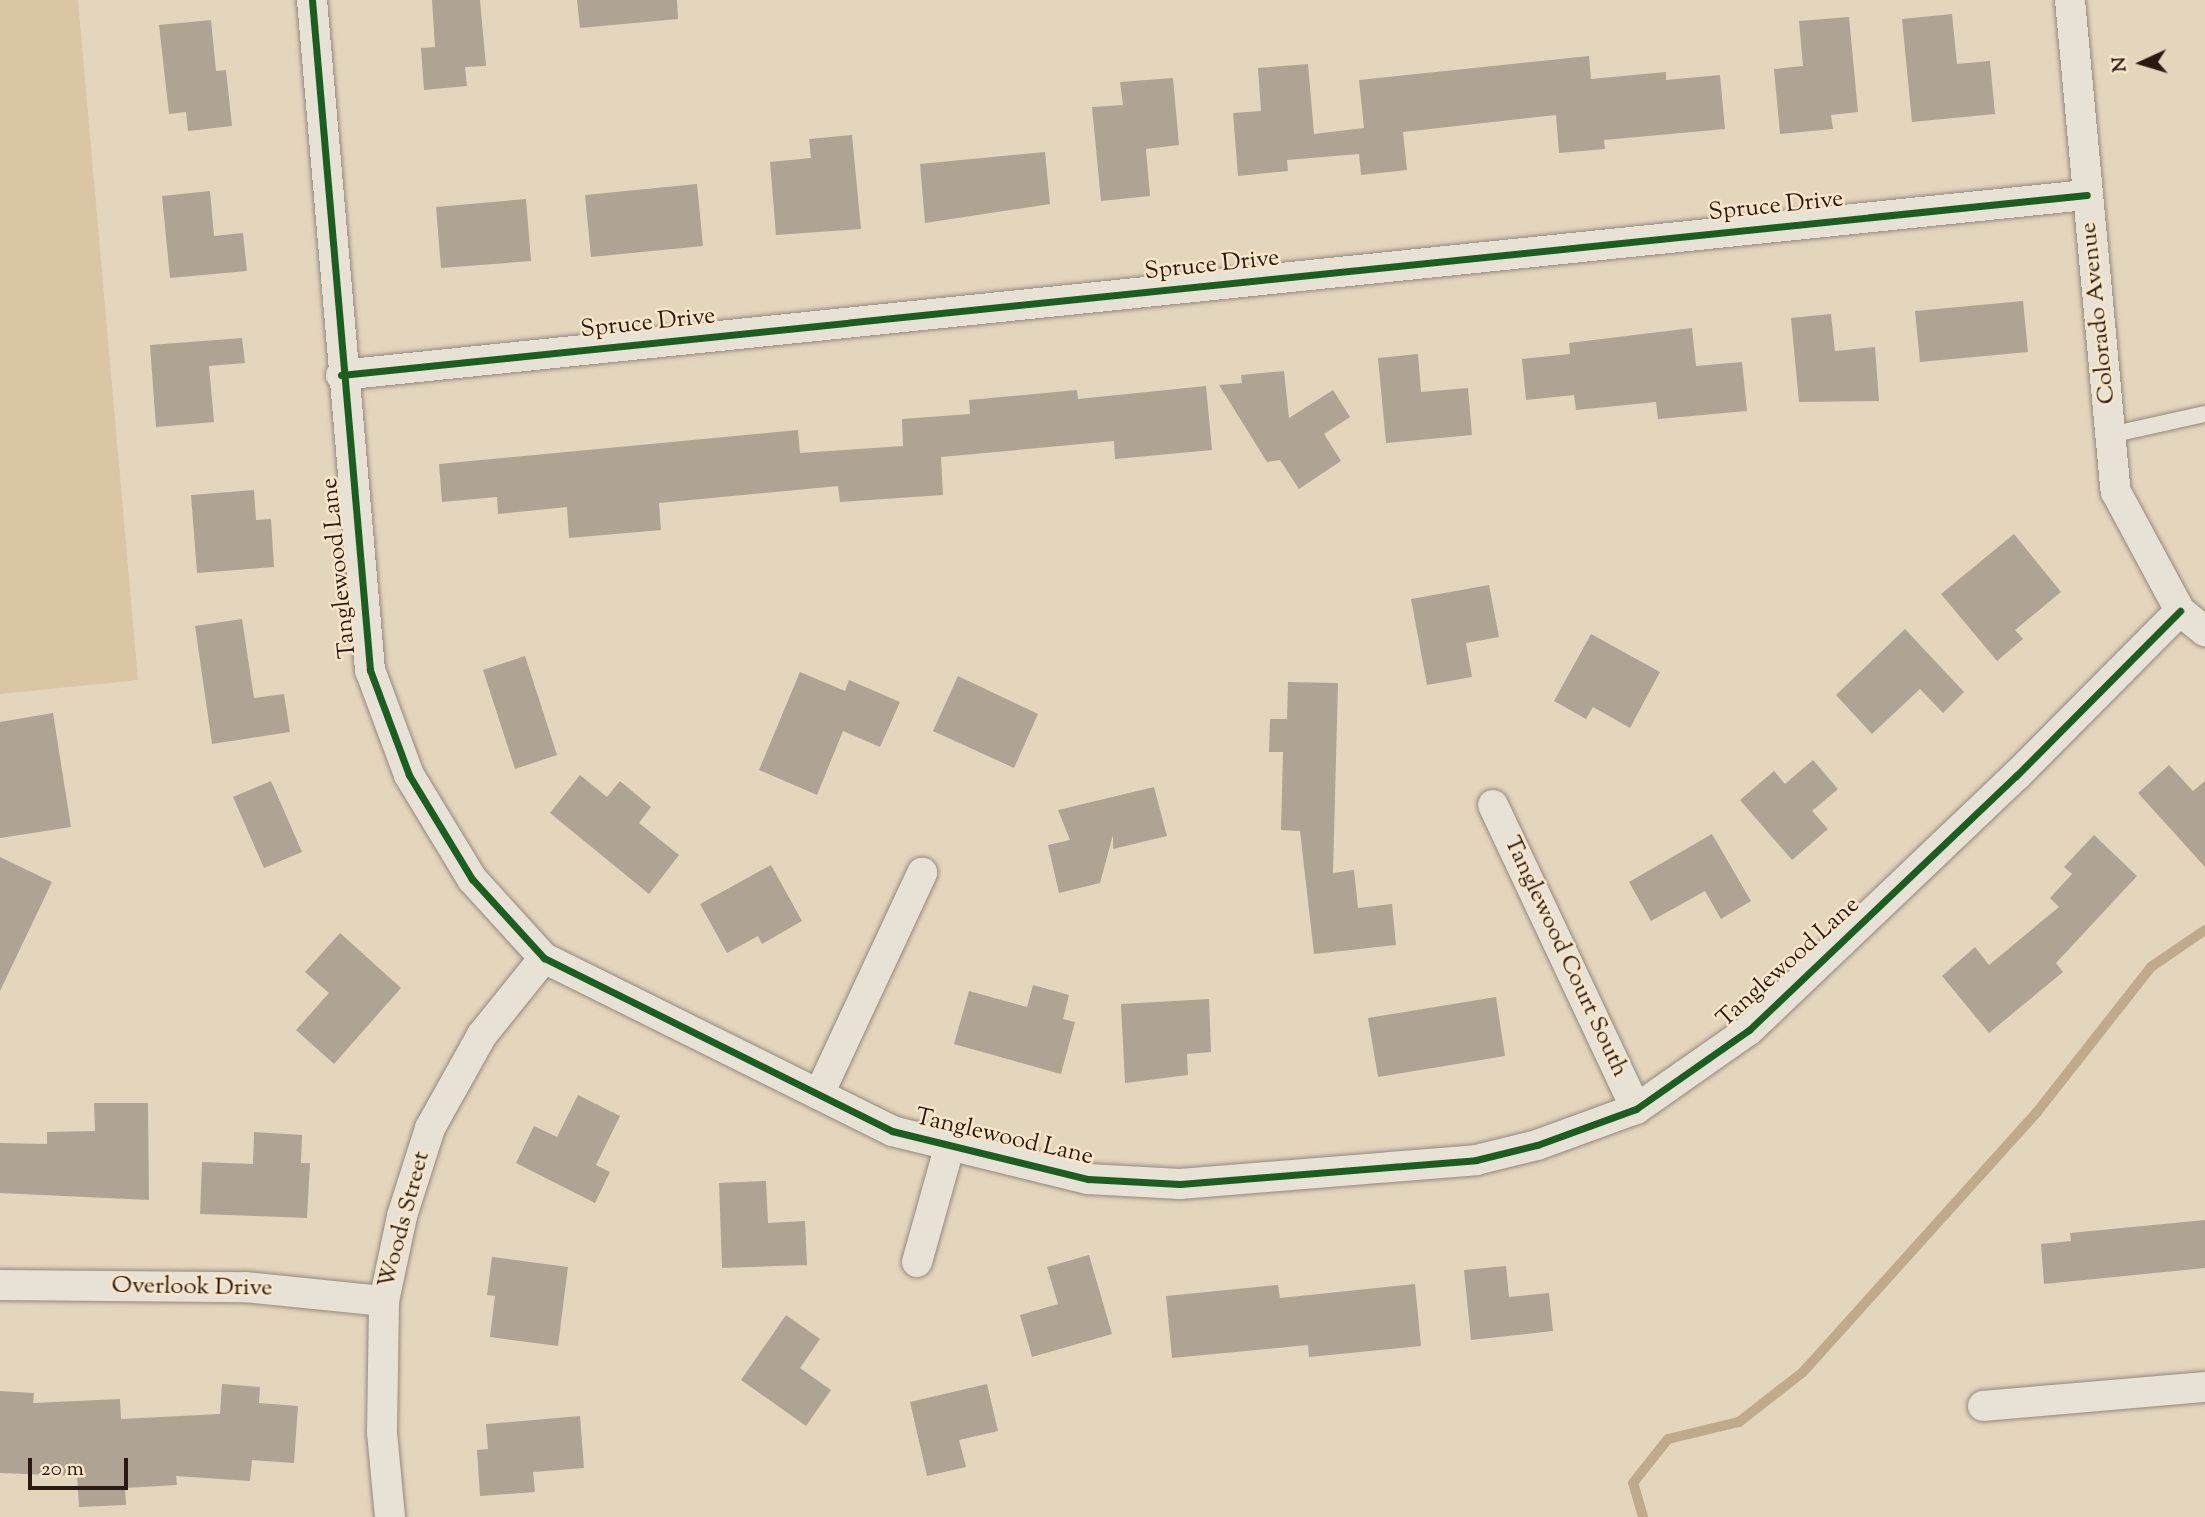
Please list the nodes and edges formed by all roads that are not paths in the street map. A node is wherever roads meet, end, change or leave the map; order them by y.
1 (312, 0) edge
2 (2070, 0) edge
3 (2087, 195) junction
4 (341, 375) junction
5 (2205, 414) edge
6 (2110, 435) junction
7 (2179, 611) junction
8 (2205, 631) edge
9 (1493, 805) dead end
10 (922, 873) dead end
11 (544, 958) junction
12 (820, 1093) junction
13 (1636, 1109) junction
14 (949, 1149) junction
15 (917, 1262) dead end
16 (0, 1285) edge
17 (384, 1301) junction
18 (2205, 1387) edge
19 (1983, 1406) dead end
20 (390, 1517) edge

1 - 4 street, Tanglewood Lane
2 - 3 street, Colorado Avenue
3 - 4 street, Spruce Drive
3 - 6 street, Colorado Avenue
4 - 11 street, Tanglewood Lane
5 - 6 lane
6 - 7 street, Colorado Avenue
7 - 8 street
7 - 13 street, Tanglewood Lane
9 - 13 street, Tanglewood Court South
10 - 12 street
11 - 12 street, Tanglewood Lane
11 - 17 street, Woods Street
12 - 14 street, Tanglewood Lane
13 - 14 street, Tanglewood Lane
14 - 15 street
16 - 17 street, Overlook Drive
17 - 20 street, Woods Street
18 - 19 street

